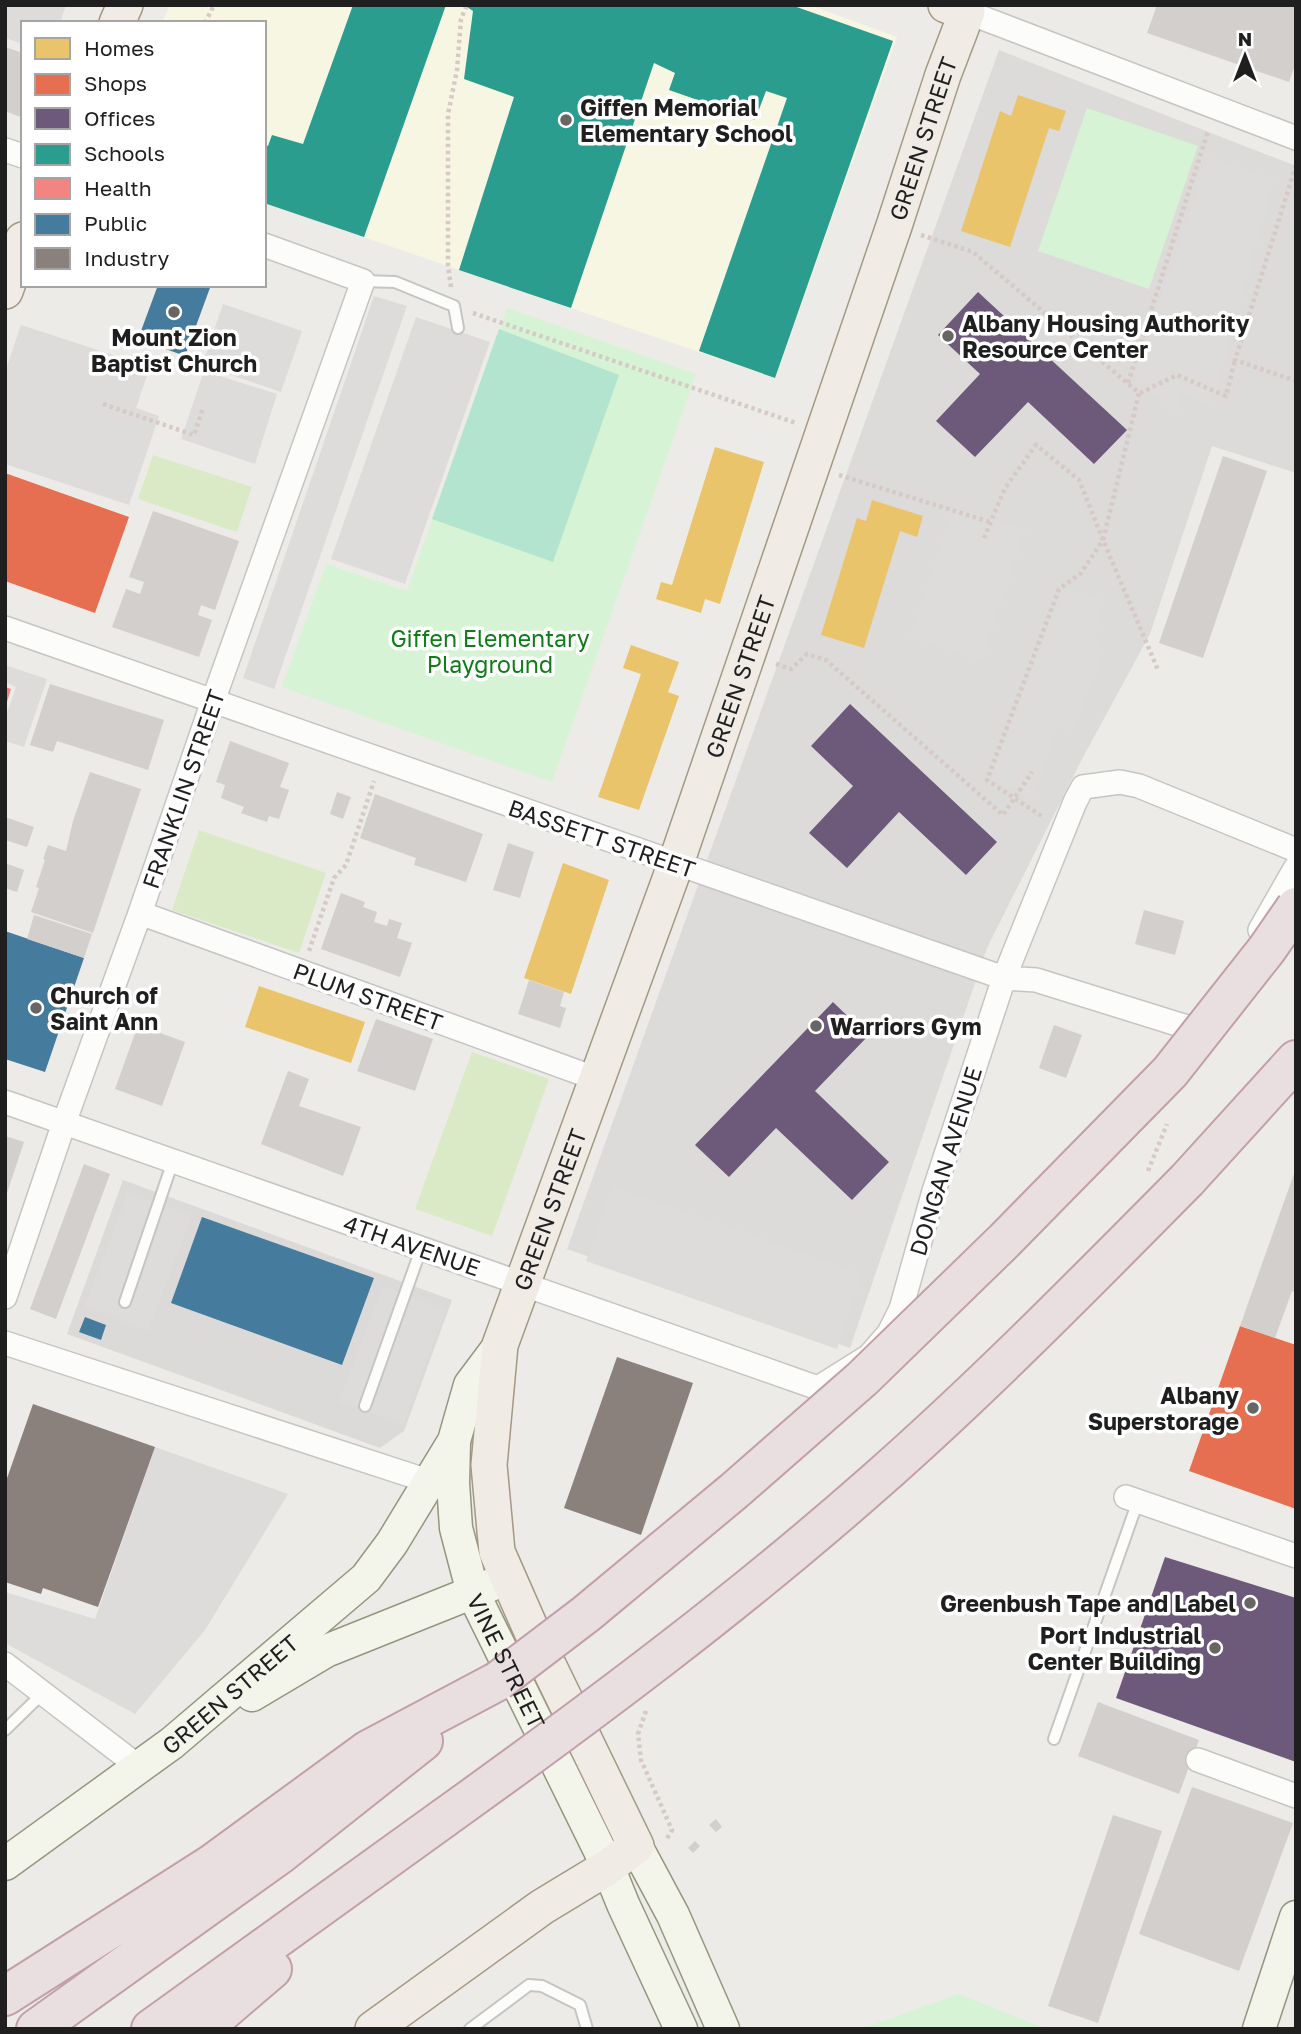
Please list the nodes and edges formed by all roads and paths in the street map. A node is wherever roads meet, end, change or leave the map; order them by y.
1 (125, 5) edge
2 (214, 5) edge
3 (466, 7) edge
4 (961, 8) edge
5 (118, 21) edge
6 (206, 21) edge
7 (1215, 107) junction
8 (1296, 138) edge
9 (1296, 165) edge
10 (894, 226) junction
11 (266, 245) edge
12 (21, 246) edge
13 (363, 281) junction
14 (5, 290) edge
15 (454, 306) junction
16 (458, 328) dead end
17 (1235, 360) junction
18 (1296, 381) edge
19 (1128, 383) junction
20 (1139, 393) junction
21 (103, 404) dead end
22 (203, 408) dead end
23 (823, 433) junction
24 (812, 467) junction
25 (990, 522) junction
26 (984, 538) dead end
27 (1103, 540) junction
28 (5, 628) edge
29 (748, 654) junction
30 (1157, 670) dead end
31 (213, 701) junction
32 (381, 760) junction
33 (1032, 772) dead end
34 (1014, 798) junction
35 (1064, 831) junction
36 (1296, 850) edge
37 (676, 863) junction
38 (1296, 867) edge
39 (1296, 907) edge
40 (140, 913) junction
41 (302, 972) junction
42 (1004, 978) junction
43 (1296, 1060) edge
44 (597, 1079) junction
45 (1296, 1091) edge
46 (5, 1102) edge
47 (64, 1123) junction
48 (173, 1161) junction
49 (1187, 1180) junction
50 (421, 1249) junction
51 (522, 1284) junction
52 (5, 1297) edge
53 (125, 1302) dead end
54 (5, 1343) edge
55 (500, 1345) junction
56 (818, 1388) joint
57 (365, 1406) dead end
58 (454, 1441) junction
59 (489, 1465) joint
60 (428, 1481) junction
61 (1132, 1499) joint
62 (1296, 1556) edge
63 (508, 1578) junction
64 (473, 1593) junction
65 (5, 1664) edge
66 (498, 1681) junction
67 (43, 1693) junction
68 (5, 1730) edge
69 (1055, 1740) dead end
70 (172, 1743) junction
71 (1198, 1760) dead end
72 (139, 1767) junction
73 (1296, 1796) edge
74 (444, 1818) junction
75 (636, 1846) junction
76 (5, 1864) edge
77 (608, 1867) junction
78 (1296, 1917) edge
79 (5, 1996) edge
80 (36, 2029) edge
81 (151, 2029) edge
82 (202, 2029) edge
83 (373, 2029) edge
84 (470, 2029) edge
85 (587, 2029) edge
86 (681, 2029) edge
87 (723, 2029) edge
88 (1259, 2029) edge

1 - 5 main road
2 - 6 path
3 - 15 path
4 - 7 street
4 - 10 main road, GREEN STREET
7 - 8 street
7 - 19 path
9 - 17 path
10 - 19 path
10 - 23 main road, GREEN STREET
11 - 13 street
12 - 14 main road
13 - 15 lane
13 - 31 street, FRANKLIN STREET
15 - 16 lane
15 - 23 path
17 - 18 path
17 - 20 path
19 - 20 path
20 - 27 path
21 - 22 path
23 - 24 main road, GREEN STREET
24 - 25 path
24 - 29 main road, GREEN STREET
25 - 26 path
25 - 27 path
27 - 30 path
27 - 34 path
28 - 31 street, BASSETT STREET
29 - 34 path
29 - 37 main road, GREEN STREET
31 - 32 street, BASSETT STREET
31 - 40 street, FRANKLIN STREET
32 - 37 street, BASSETT STREET
32 - 41 path
33 - 34 path
34 - 35 path
35 - 36 street, DONGAN AVENUE
35 - 42 street, DONGAN AVENUE
37 - 42 street, BASSETT STREET
37 - 44 main road, GREEN STREET
38 - 42 street, BASSETT STREET
39 - 66 highway, bridge
40 - 41 street, PLUM STREET
40 - 47 street, FRANKLIN STREET
41 - 44 street, PLUM STREET
42 - 56 street, DONGAN AVENUE
43 - 49 highway
44 - 51 main road, GREEN STREET
45 - 49 highway
46 - 47 street, 4TH AVENUE
47 - 48 street, 4TH AVENUE
47 - 52 street, FRANKLIN STREET
48 - 50 street, 4TH AVENUE
48 - 53 lane
49 - 74 highway, bridge
50 - 51 street, 4TH AVENUE
50 - 57 lane
51 - 55 main road, GREEN STREET
51 - 56 street, 4TH AVENUE
54 - 60 street
55 - 58 main road, GREEN STREET
55 - 59 main road, GREEN STREET
58 - 60 main road, GREEN STREET
58 - 64 main road, VINE STREET
59 - 63 main road, VINE STREET
60 - 70 main road, GREEN STREET
61 - 62 street
61 - 69 lane
63 - 64 main road
63 - 75 main road, VINE STREET
64 - 70 main road
64 - 77 main road, VINE STREET
65 - 67 street
66 - 79 highway
66 - 80 highway
67 - 68 lane
67 - 72 street
70 - 72 main road, GREEN STREET
71 - 73 street
72 - 76 main road, GREEN STREET
74 - 81 highway
74 - 82 highway
75 - 77 main road
75 - 87 main road
77 - 83 main road
77 - 86 main road, VINE STREET
78 - 88 main road
84 - 85 lane

